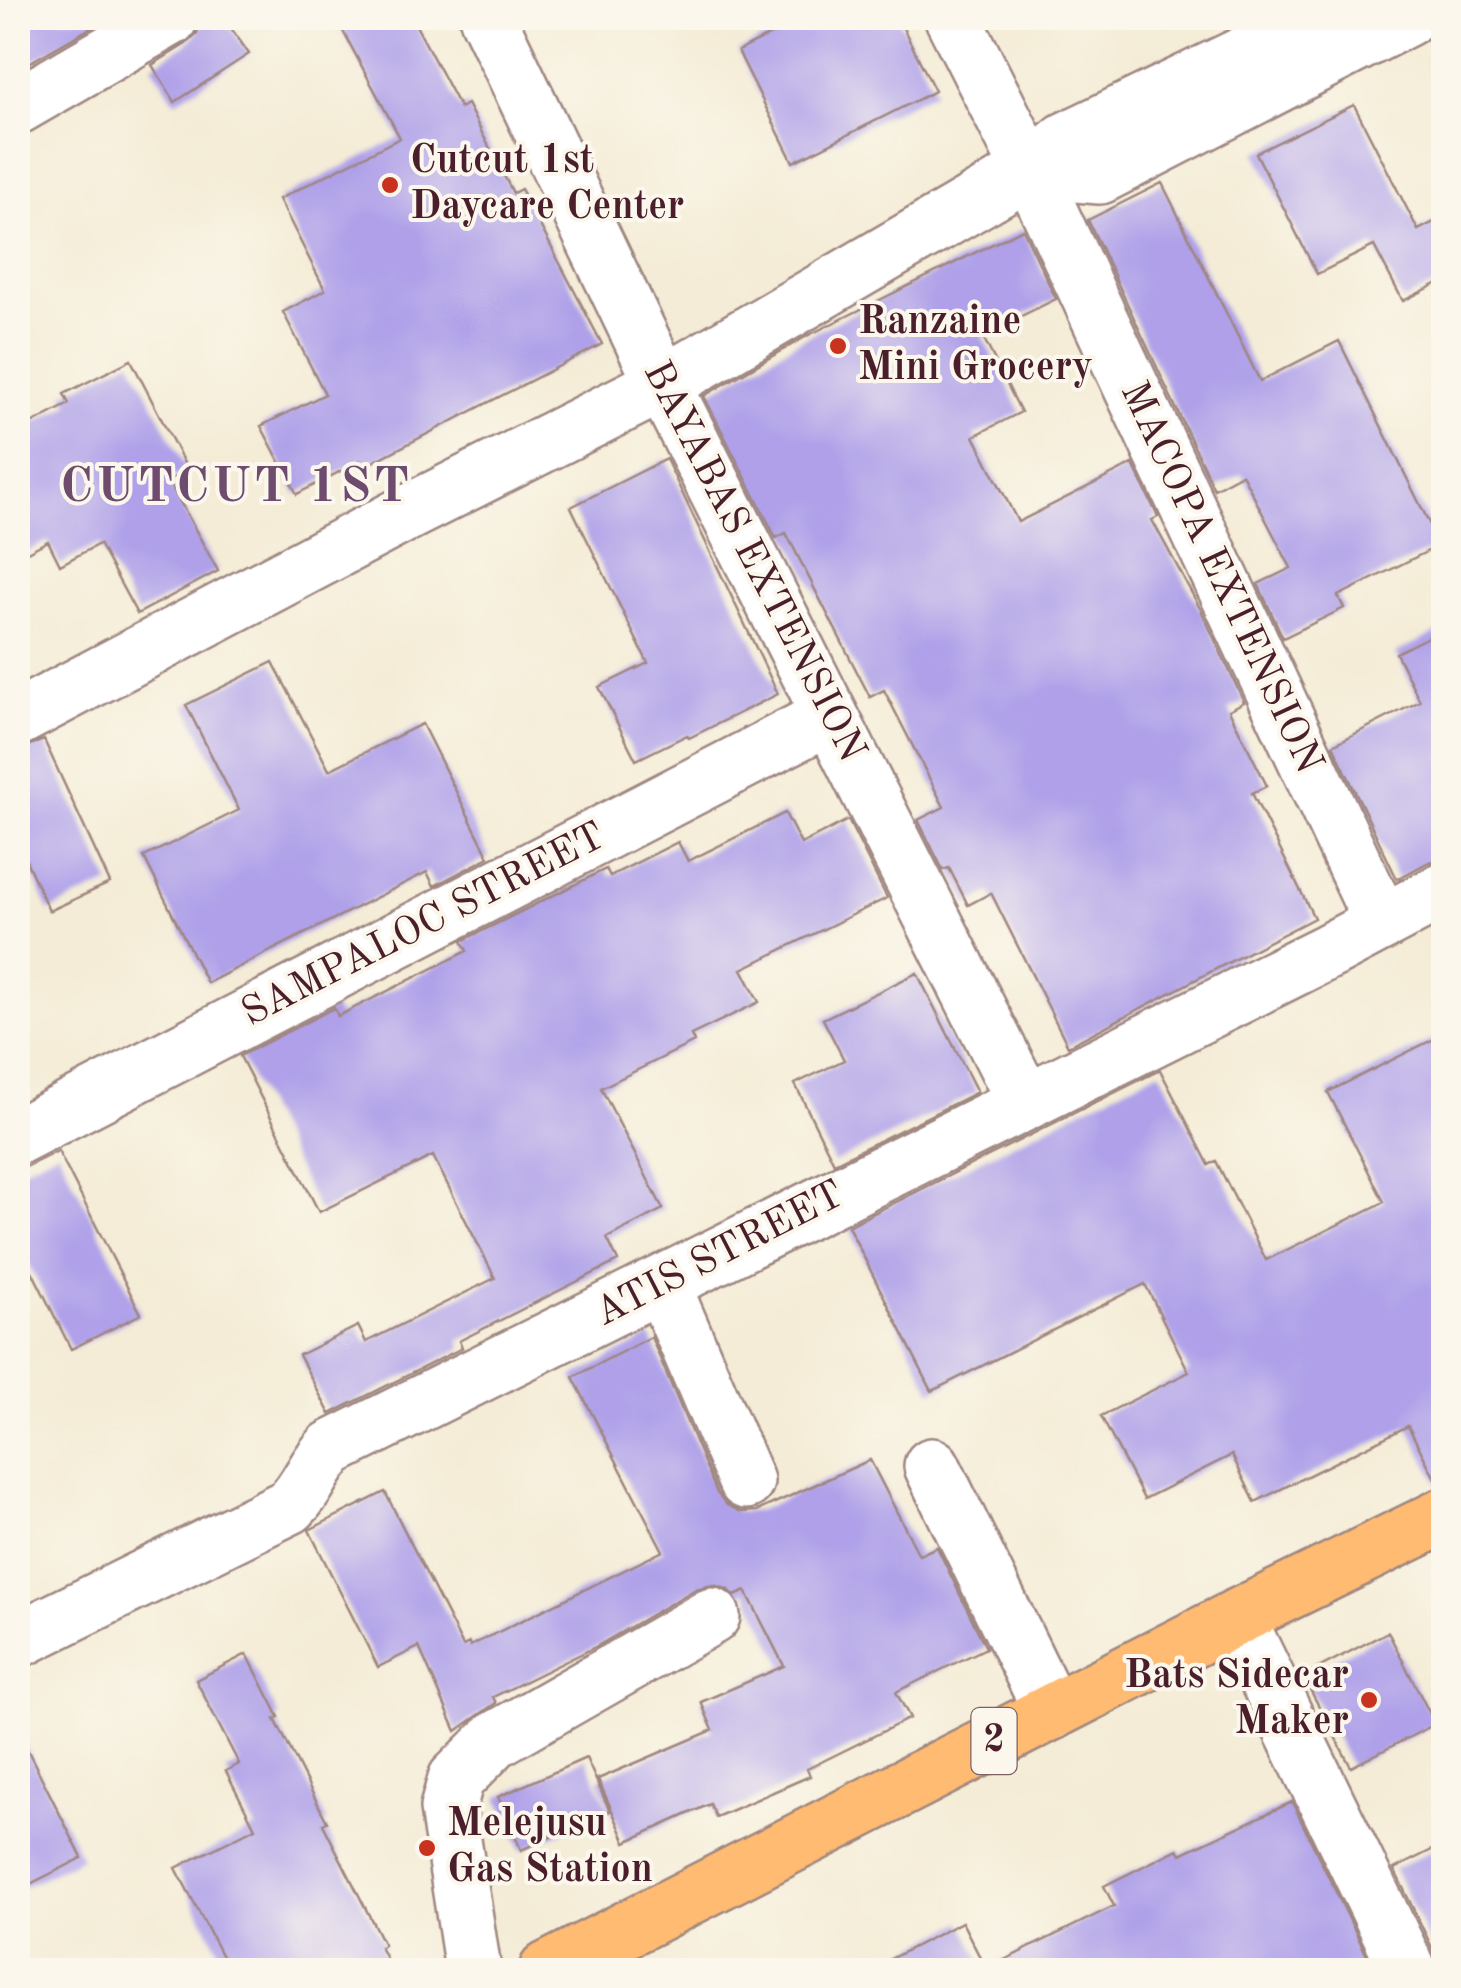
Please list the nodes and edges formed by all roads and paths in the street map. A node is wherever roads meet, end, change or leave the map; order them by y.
1 (170, 18) edge
2 (488, 18) edge
3 (953, 18) edge
4 (1320, 18) edge
5 (1407, 18) edge
6 (1433, 18) edge
7 (1444, 39) edge
8 (18, 106) edge
9 (1030, 170) junction
10 (663, 384) junction
11 (830, 716) junction
12 (18, 718) edge
13 (1444, 890) edge
14 (1382, 922) junction
15 (1025, 1102) junction
16 (18, 1136) edge
17 (662, 1284) junction
18 (932, 1466) dead end
19 (746, 1481) dead end
20 (1444, 1516) edge
21 (712, 1616) dead end
22 (1237, 1617) junction
23 (18, 1640) edge
24 (1052, 1712) junction
25 (472, 1970) edge
26 (547, 1970) edge
27 (1408, 1970) edge

1 - 8 street
2 - 10 street, BAYABAS EXTENSION
3 - 9 street, MACOPA EXTENSION
4 - 9 street
5 - 9 street
6 - 7 street
9 - 10 street
9 - 14 street, MACOPA EXTENSION
10 - 11 street, BAYABAS EXTENSION
10 - 12 street
11 - 15 street, BAYABAS EXTENSION
11 - 16 street, SAMPALOC STREET
13 - 14 street, ATIS STREET
14 - 15 street, ATIS STREET
15 - 17 street, ATIS STREET
17 - 19 street
17 - 23 street, ATIS STREET
18 - 24 street
20 - 22 highway, 2
21 - 25 street
22 - 24 highway, 2
22 - 27 street
24 - 26 highway, 2

